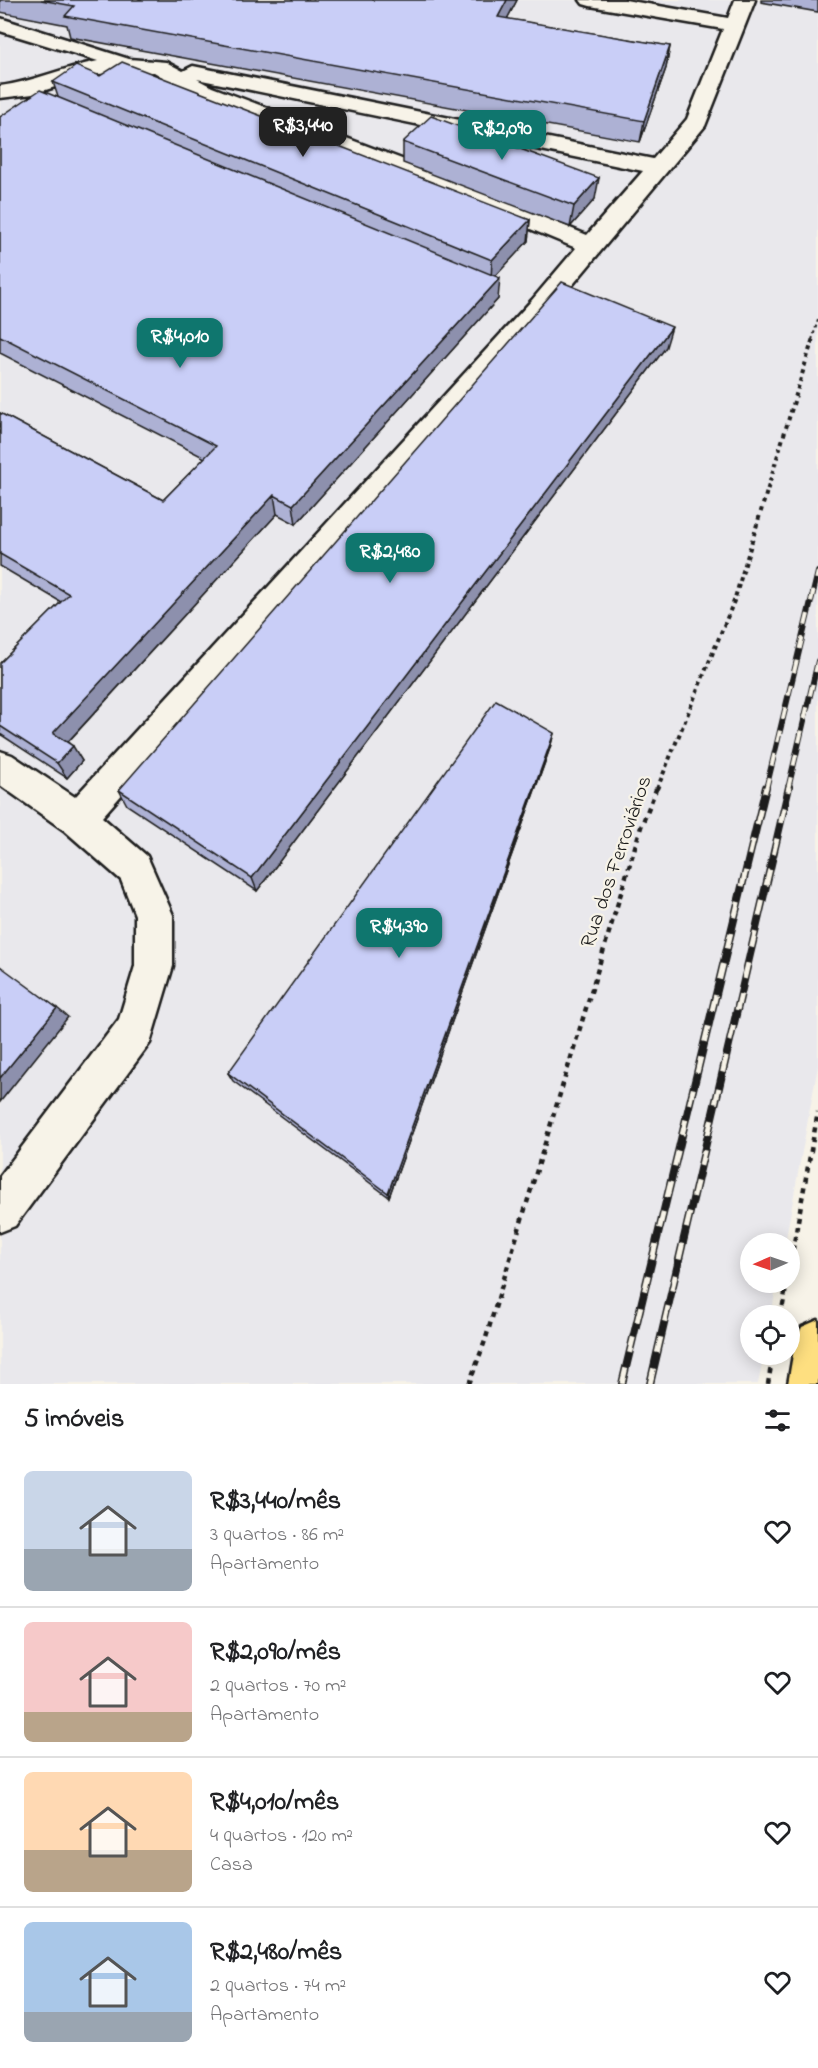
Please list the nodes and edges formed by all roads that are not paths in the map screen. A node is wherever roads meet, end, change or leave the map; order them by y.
1 (590, 0) edge
2 (736, 7) edge
3 (0, 24) edge
4 (128, 65) junction
5 (159, 66) junction
6 (0, 92) edge
7 (658, 167) junction
8 (592, 246) junction
9 (0, 766) edge
10 (78, 819) junction
11 (0, 1211) edge
12 (818, 1343) edge
13 (811, 1384) edge

1 - 2 lane
2 - 7 lane
3 - 4 lane
4 - 5 lane
4 - 6 lane
5 - 7 lane
5 - 8 lane
7 - 8 lane
8 - 10 lane
9 - 10 lane
10 - 11 lane
12 - 13 main road

